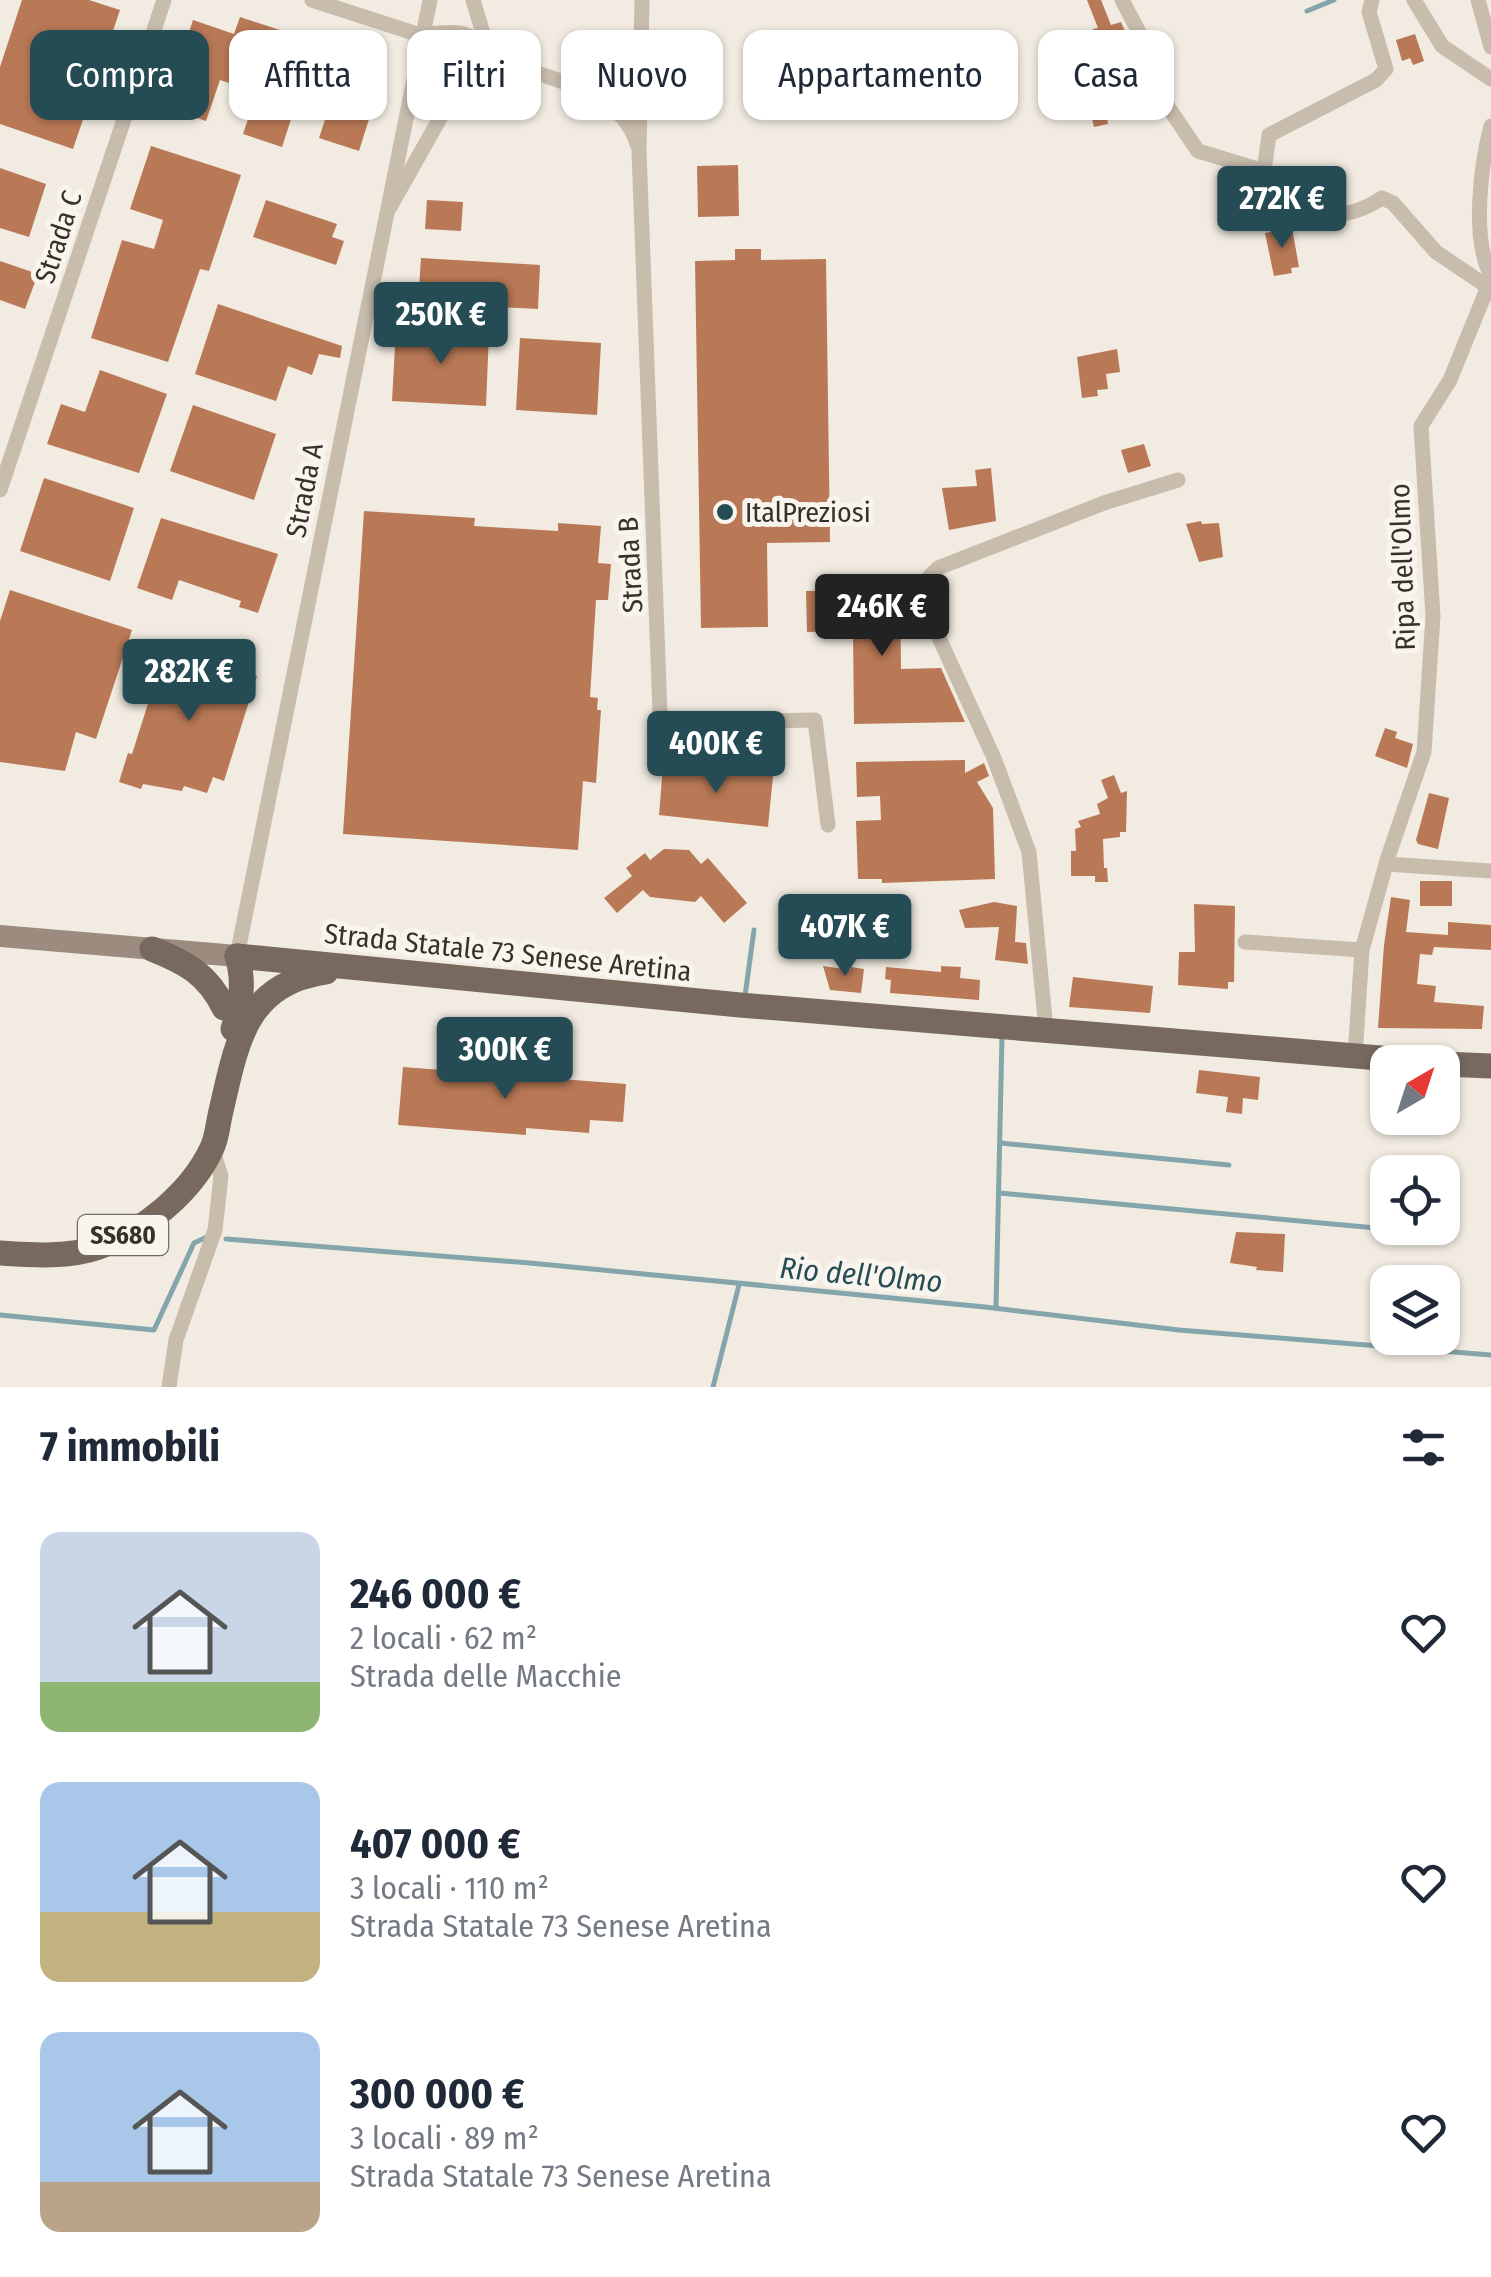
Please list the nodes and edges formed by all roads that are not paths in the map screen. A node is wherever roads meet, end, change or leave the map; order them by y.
1 (164, 0) edge
2 (312, 0) edge
3 (430, 0) edge
4 (473, 0) edge
5 (642, 0) edge
6 (1122, 0) edge
7 (1372, 0) edge
8 (1414, 0) edge
9 (1478, 0) edge
10 (407, 30) edge
11 (421, 30) edge
12 (482, 30) edge
13 (641, 30) edge
14 (1491, 46) edge
15 (1491, 79) edge
16 (407, 99) edge
17 (439, 120) edge
18 (625, 120) edge
19 (639, 120) edge
20 (1491, 126) edge
21 (639, 151) junction
22 (1264, 170) junction
23 (383, 220) junction
24 (1490, 280) edge
25 (1178, 480) dead end
26 (0, 490) edge
27 (828, 825) dead end
28 (1386, 864) junction
29 (1491, 872) edge
30 (0, 936) edge
31 (1245, 942) dead end
32 (152, 949) junction
33 (1362, 950) junction
34 (237, 956) junction
35 (386, 970) junction
36 (224, 1008) junction
37 (1046, 1030) junction
38 (229, 1043) junction
39 (1355, 1056) junction
40 (1370, 1057) edge
41 (1460, 1065) edge
42 (1491, 1066) edge
43 (226, 1091) junction
44 (212, 1148) junction
45 (0, 1253) edge
46 (169, 1387) edge

1 - 26 street, Strada C
2 - 10 street, Strada B
3 - 11 street, Strada A
4 - 12 street
5 - 13 street, Strada B
6 - 22 street
7 - 22 street
8 - 15 street
9 - 14 street
16 - 23 street, Strada A
17 - 23 street
18 - 21 street, Strada B
19 - 21 street, Strada B
20 - 24 street
21 - 27 street, Strada B
22 - 24 street
23 - 34 street, Strada A
24 - 28 street, Ripa dell'Olmo
25 - 37 street
28 - 29 street
28 - 33 street, Ripa dell'Olmo
30 - 32 main road, Strada Statale 73 Senese Aretina
31 - 33 street
32 - 34 main road, Strada Statale 73 Senese Aretina
32 - 36 main road, SS680
33 - 39 street, Ripa dell'Olmo
34 - 35 main road, Strada Statale 73 Senese Aretina
34 - 36 main road, SS680
34 - 38 main road, SS680
35 - 37 main road, Strada Statale 73 Senese Aretina
35 - 43 main road, SS680
36 - 38 main road, SS680
37 - 39 main road, Strada Statale 73 Senese Aretina
38 - 43 main road, SS680
39 - 40 main road, Strada Statale 73 Senese Aretina
41 - 42 main road
43 - 44 main road, SS680
44 - 45 main road, SS680
44 - 46 street

